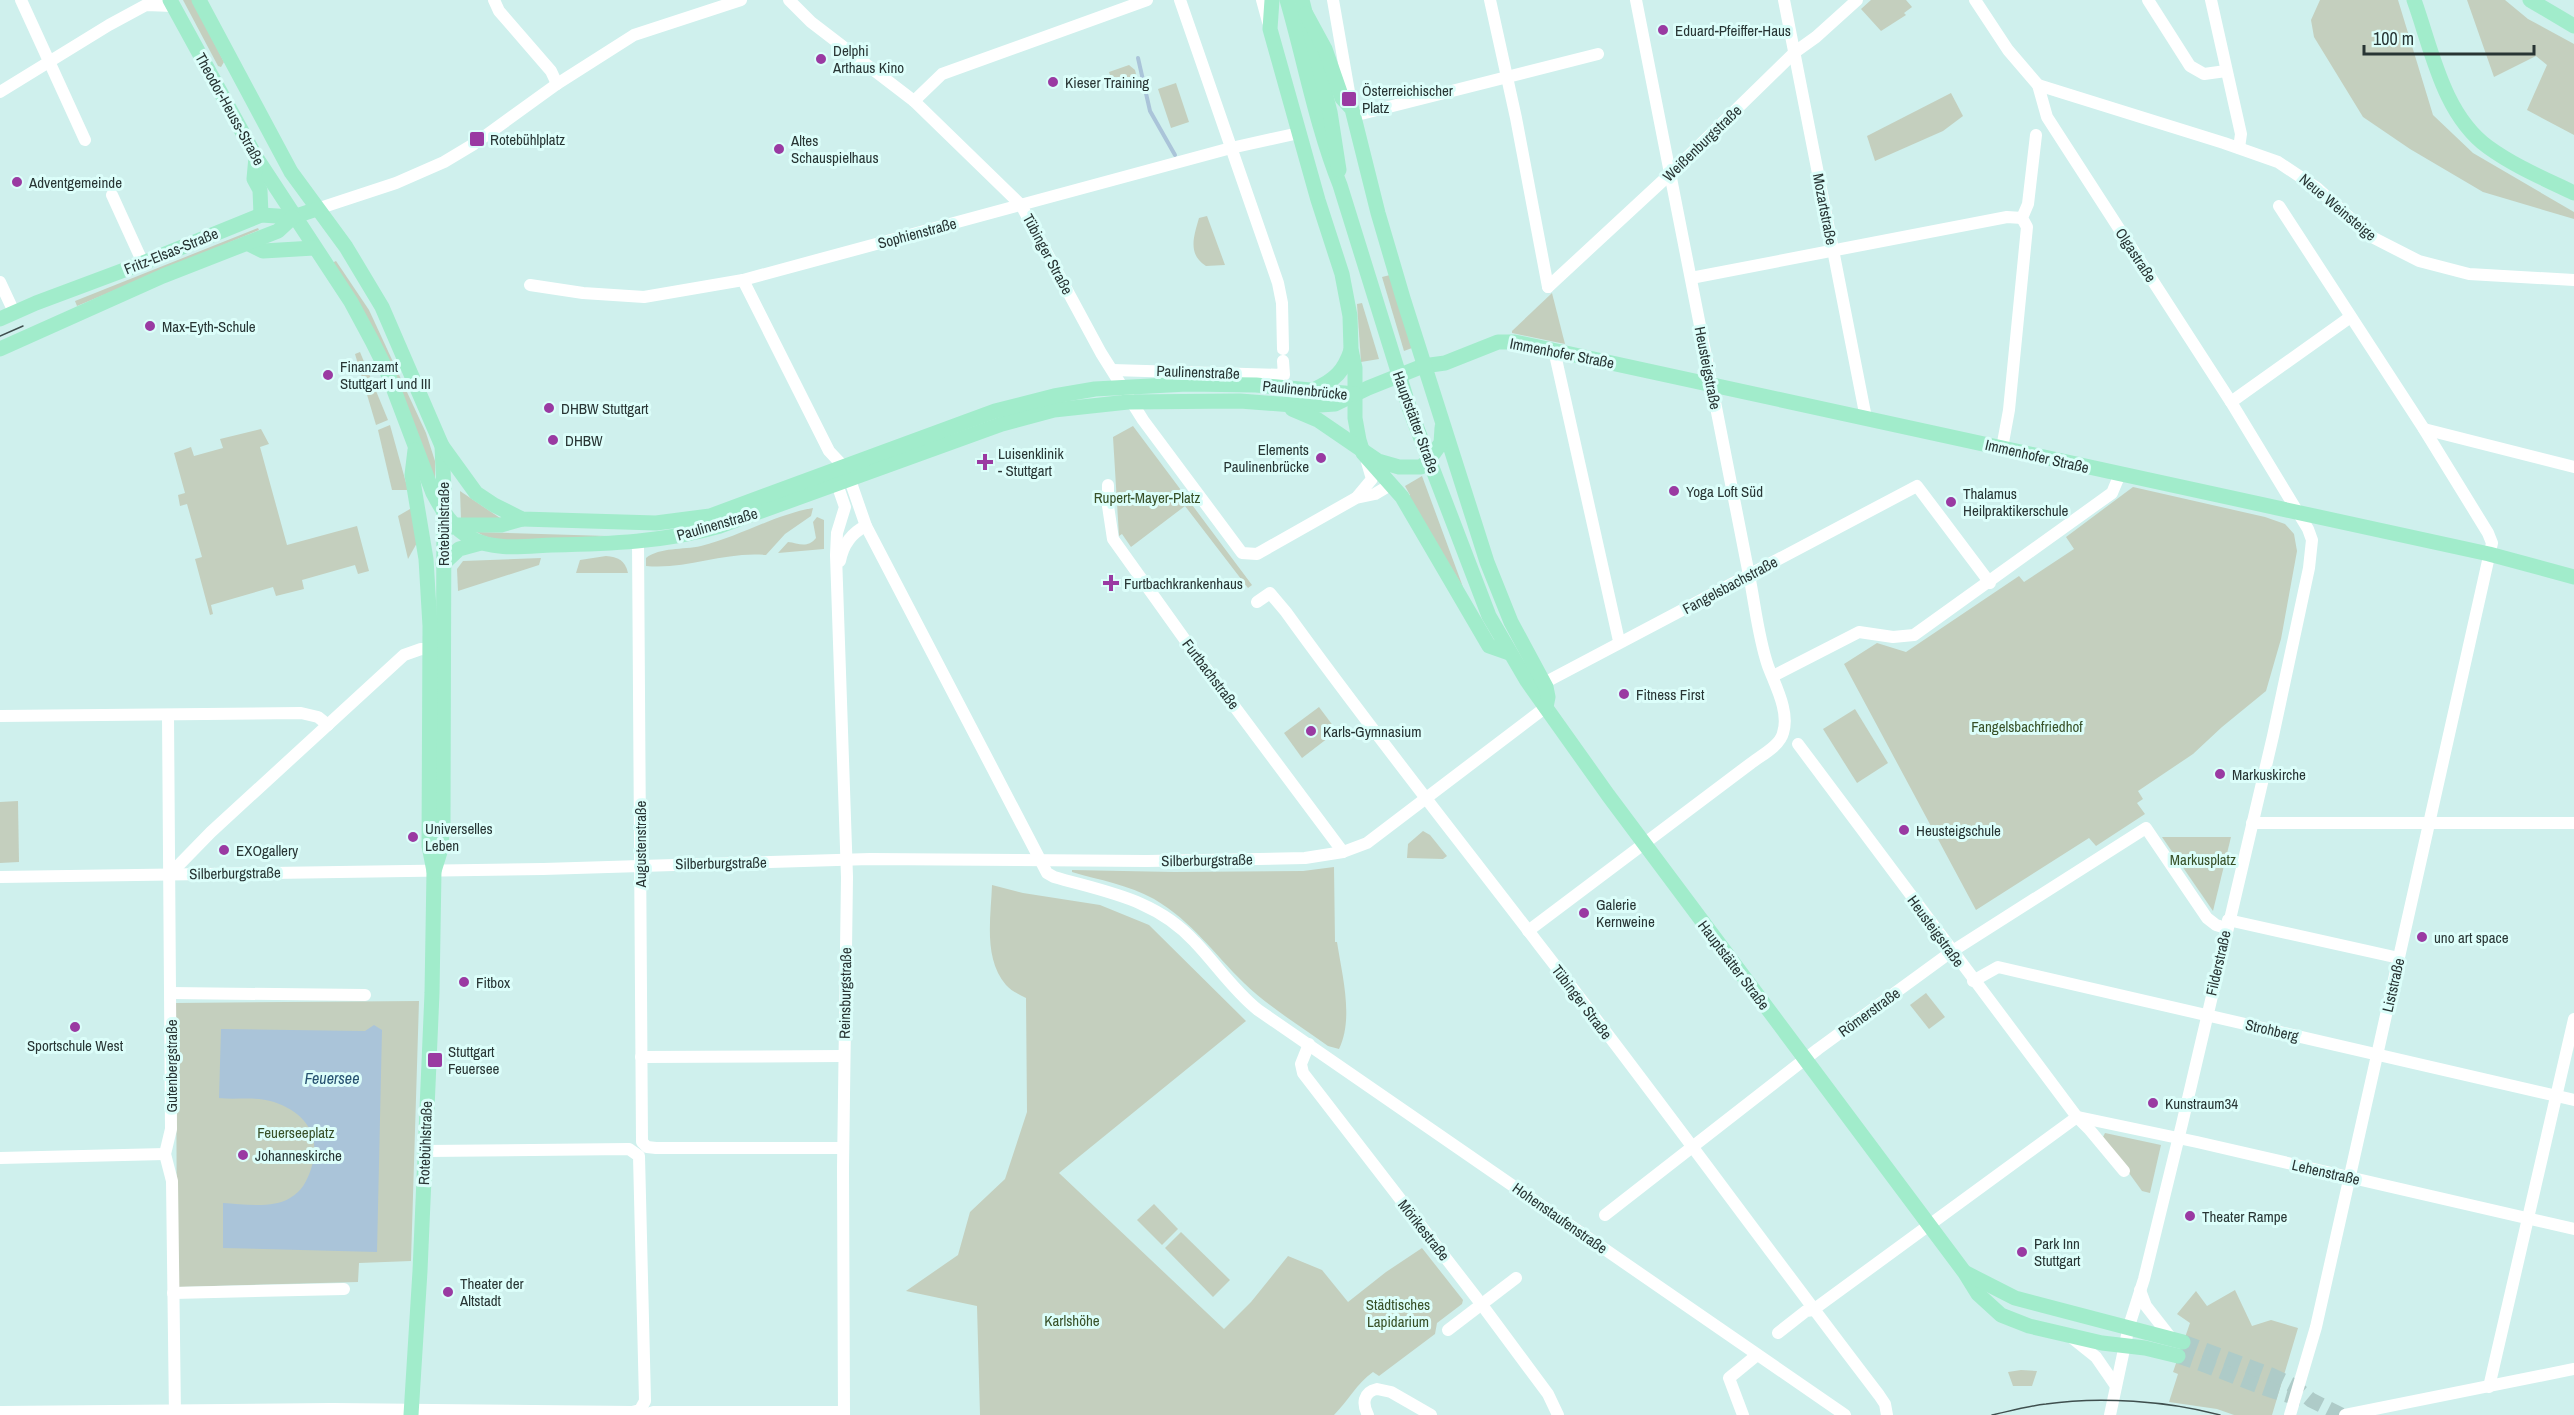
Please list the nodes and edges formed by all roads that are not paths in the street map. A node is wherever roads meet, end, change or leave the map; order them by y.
1 (21, 0) edge
2 (484, 0) edge
3 (741, 0) edge
4 (789, 0) edge
5 (1147, 0) edge
6 (1180, 0) edge
7 (1262, 0) edge
8 (1272, 0) edge
9 (1287, 0) edge
10 (1333, 0) edge
11 (1490, 0) edge
12 (1636, 0) edge
13 (1784, 0) edge
14 (1857, 0) edge
15 (1975, 0) edge
16 (2148, 0) edge
17 (2211, 0) edge
18 (2414, 0) edge
19 (2530, 0) edge
20 (201, 1) edge
21 (172, 3) edge
22 (1126, 4) edge
23 (497, 5) edge
24 (1304, 7) edge
25 (2574, 26) edge
26 (1270, 29) junction
27 (1795, 52) junction
28 (1598, 54) dead end
29 (48, 62) junction
30 (232, 63) junction
31 (205, 66) junction
32 (2226, 71) junction
33 (1507, 78) junction
34 (557, 84) junction
35 (2038, 85) junction
36 (0, 92) edge
37 (914, 101) junction
38 (1352, 112) junction
39 (1299, 133) junction
40 (2036, 135) dead end
41 (85, 140) dead end
42 (1231, 148) junction
43 (2239, 148) junction
44 (256, 157) junction
45 (1669, 175) junction
46 (1340, 185) junction
47 (2574, 194) edge
48 (112, 195) dead end
49 (1022, 205) junction
50 (2279, 206) dead end
51 (317, 209) junction
52 (261, 215) junction
53 (293, 217) junction
54 (2022, 218) junction
55 (247, 243) junction
56 (314, 248) junction
57 (1834, 252) junction
58 (143, 263) junction
59 (1691, 278) junction
60 (743, 280) junction
61 (2574, 280) edge
62 (0, 282) edge
63 (530, 285) dead end
64 (36, 303) junction
65 (7, 316) edge
66 (2349, 318) junction
67 (46, 326) junction
68 (0, 349) edge
69 (1351, 350) junction
70 (1554, 350) junction
71 (1445, 363) junction
72 (1420, 368) junction
73 (1112, 370) junction
74 (1711, 384) junction
75 (1309, 388) junction
76 (1430, 389) junction
77 (1359, 392) junction
78 (1030, 401) joint
79 (2231, 402) junction
80 (1305, 410) junction
81 (1866, 418) junction
82 (1022, 419) joint
83 (1442, 425) junction
84 (2424, 429) junction
85 (442, 446) junction
86 (416, 447) junction
87 (2002, 448) junction
88 (1363, 453) junction
89 (2574, 468) edge
90 (1414, 469) junction
91 (2120, 474) junction
92 (840, 476) junction
93 (1392, 484) junction
94 (1108, 485) dead end
95 (1356, 498) junction
96 (845, 507) junction
97 (443, 511) junction
98 (2298, 512) junction
99 (522, 519) junction
100 (866, 526) junction
101 (449, 528) junction
102 (638, 542) junction
103 (481, 543) junction
104 (2489, 554) junction
105 (426, 559) junction
106 (443, 564) junction
107 (838, 571) junction
108 (1749, 574) junction
109 (2574, 577) edge
110 (1990, 583) junction
111 (1257, 602) dead end
112 (1619, 641) junction
113 (430, 650) junction
114 (1509, 653) junction
115 (1773, 676) junction
116 (1544, 682) junction
117 (1546, 707) junction
118 (168, 715) junction
119 (0, 716) edge
120 (328, 725) junction
121 (1798, 744) dead end
122 (1425, 798) junction
123 (436, 809) junction
124 (2252, 823) junction
125 (2429, 823) junction
126 (2574, 823) edge
127 (1644, 844) junction
128 (1343, 852) junction
129 (846, 859) junction
130 (1039, 861) junction
131 (640, 865) junction
132 (434, 871) junction
133 (170, 874) junction
134 (0, 877) edge
135 (2227, 924) junction
136 (1528, 931) junction
137 (1951, 952) junction
138 (2399, 958) junction
139 (1973, 981) junction
140 (170, 993) junction
141 (365, 995) dead end
142 (2206, 1014) junction
143 (2574, 1019) edge
144 (1309, 1044) junction
145 (2377, 1054) junction
146 (844, 1056) junction
147 (641, 1057) junction
148 (1805, 1059) junction
149 (2556, 1096) junction
150 (2574, 1100) edge
151 (2076, 1117) junction
152 (2178, 1138) junction
153 (1691, 1147) junction
154 (640, 1148) junction
155 (843, 1148) junction
156 (425, 1151) junction
157 (165, 1154) junction
158 (0, 1158) edge
159 (2124, 1172) dead end
160 (2350, 1177) junction
161 (1605, 1215) dead end
162 (2527, 1219) junction
163 (1929, 1224) junction
164 (2574, 1229) edge
165 (1965, 1273) junction
166 (1516, 1278) dead end
167 (345, 1289) dead end
168 (2140, 1290) junction
169 (172, 1293) junction
170 (2032, 1303) junction
171 (1482, 1305) junction
172 (1813, 1310) junction
173 (2014, 1320) junction
174 (2129, 1326) junction
175 (1448, 1330) dead end
176 (1778, 1333) dead end
177 (2070, 1336) junction
178 (2177, 1345) junction
179 (2125, 1346) junction
180 (1757, 1355) junction
181 (2574, 1369) edge
182 (2116, 1386) junction
183 (2489, 1387) junction
184 (0, 1412) edge
185 (411, 1412) edge
186 (175, 1413) edge
187 (643, 1413) edge
188 (844, 1413) edge
189 (1368, 1415) edge
190 (1431, 1415) edge
191 (1558, 1415) edge
192 (1743, 1415) edge
193 (1845, 1415) edge
194 (1887, 1415) edge
195 (2110, 1415) edge
196 (2290, 1415) edge
197 (2345, 1415) edge

1 - 29 street
2 - 23 street
3 - 34 street
4 - 37 street, Tübinger Straße
5 - 22 street
6 - 42 street
7 - 26 street
8 - 26 main road
9 - 46 main road, Hauptstätter Straße
10 - 38 street
11 - 33 street
12 - 45 street, Heusteigstraße
13 - 27 street, Mozartstraße
14 - 27 street, Weißenburgstraße
15 - 35 street, Olgastraße
16 - 32 street
17 - 32 street
18 - 47 main road
19 - 25 main road
20 - 30 main road, Theodor-Heuss-Straße
21 - 29 street
21 - 31 main road, Theodor-Heuss-Straße
22 - 37 street
23 - 34 street
24 - 38 main road
24 - 46 main road, Hauptstätter Straße
26 - 39 main road
27 - 45 street, Weißenburgstraße
27 - 57 street, Mozartstraße
28 - 33 street
29 - 36 street
29 - 41 street
30 - 31 main road
30 - 51 main road, Theodor-Heuss-Straße
31 - 44 main road, Theodor-Heuss-Straße
32 - 43 street
33 - 38 street
33 - 45 street, Weißenburgstraße
34 - 51 street
35 - 43 street, Neue Weinsteige
35 - 79 street, Olgastraße
37 - 49 street, Tübinger Straße
38 - 72 main road
39 - 42 street, Sophienstraße
39 - 69 main road
40 - 54 street
42 - 49 street, Sophienstraße
42 - 73 street, Paulinenstraße
43 - 61 street, Neue Weinsteige
44 - 52 main road
44 - 53 main road, Theodor-Heuss-Straße
45 - 59 street, Heusteigstraße
46 - 114 main road, Hauptstätter Straße
48 - 58 street
49 - 60 street, Sophienstraße
49 - 73 street, Tübinger Straße
50 - 66 street
51 - 53 main road
51 - 85 main road, Rotebühlstraße
52 - 53 main road, Fritz-Elsas-Straße
52 - 58 main road, Fritz-Elsas-Straße
53 - 55 main road, Fritz-Elsas-Straße
53 - 56 main road, Rotebühlstraße
54 - 57 street
54 - 87 street
55 - 56 main road
55 - 67 main road, Fritz-Elsas-Straße
56 - 86 main road, Rotebühlstraße
57 - 59 street
57 - 81 street, Mozartstraße
58 - 64 main road, Fritz-Elsas-Straße
59 - 74 street, Heusteigstraße
60 - 63 street, Sophienstraße
60 - 92 street
62 - 65 street
64 - 65 main road, Fritz-Elsas-Straße
64 - 67 main road
66 - 79 street
66 - 84 street
67 - 68 main road, Fritz-Elsas-Straße
69 - 75 main road
69 - 77 main road
70 - 71 main road, Immenhofer Straße
70 - 74 main road, Immenhofer Straße
70 - 112 street
71 - 72 main road
71 - 76 main road
72 - 76 main road
72 - 77 main road
73 - 95 street, Tübinger Straße
74 - 81 main road, Immenhofer Straße
74 - 108 street, Heusteigstraße
75 - 77 main road, Paulinenbrücke
75 - 78 main road, Paulinenbrücke
76 - 83 main road
77 - 80 main road, Paulinenbrücke
77 - 88 main road
78 - 92 main road, Paulinenstraße
79 - 98 street, Olgastraße
80 - 82 main road, Paulinenbrücke
80 - 88 main road
81 - 87 main road, Immenhofer Straße
82 - 92 main road, Paulinenstraße
83 - 90 main road
83 - 116 main road
84 - 89 street
84 - 104 street
85 - 97 main road, Rotebühlstraße
85 - 99 main road, Paulinenstraße
86 - 97 main road
86 - 105 main road, Rotebühlstraße
87 - 91 main road, Immenhofer Straße
88 - 90 main road
88 - 93 main road
88 - 95 street
90 - 93 main road
91 - 98 main road, Immenhofer Straße
91 - 110 street
92 - 96 street
92 - 99 main road, Paulinenstraße
92 - 100 street
92 - 102 main road, Paulinenstraße
93 - 95 street
93 - 114 main road, Hauptstätter Straße
94 - 128 street, Furtbachstraße
96 - 100 street
96 - 107 street, Reinsburgstraße
97 - 101 main road, Rotebühlstraße
98 - 104 main road, Immenhofer Straße
98 - 124 street, Filderstraße
99 - 101 main road
100 - 107 street, Reinsburgstraße
100 - 130 street
101 - 103 main road, Paulinenstraße
101 - 105 main road
101 - 106 main road, Rotebühlstraße
102 - 103 main road, Paulinenstraße
102 - 131 street, Augustenstraße
103 - 106 main road
104 - 109 main road, Immenhofer Straße
104 - 125 street, Liststraße
105 - 113 main road, Rotebühlstraße
106 - 123 main road, Rotebühlstraße
107 - 129 street, Reinsburgstraße
108 - 110 street, Fangelsbachstraße
108 - 112 street, Fangelsbachstraße
108 - 115 street, Heusteigstraße
110 - 115 street
111 - 122 street, Tübinger Straße
112 - 116 street, Fangelsbachstraße
113 - 120 street
113 - 123 main road, Rotebühlstraße
114 - 117 main road, Hauptstätter Straße
115 - 127 street, Heusteigstraße
116 - 117 main road
117 - 122 street
117 - 127 main road, Hauptstätter Straße
118 - 119 street
118 - 120 street
118 - 133 street, Gutenbergstraße
120 - 133 street
121 - 137 street, Heusteigstraße
122 - 128 street, Silberburgstraße
122 - 136 street, Tübinger Straße
123 - 132 main road, Rotebühlstraße
124 - 125 street
124 - 135 street, Filderstraße
125 - 126 street
125 - 138 street, Liststraße
127 - 136 street
127 - 148 main road, Hauptstätter Straße
128 - 130 street, Silberburgstraße
129 - 130 street, Silberburgstraße
129 - 131 street, Silberburgstraße
129 - 146 street, Reinsburgstraße
130 - 144 street, Hohenstaufenstraße
131 - 132 street, Silberburgstraße
131 - 147 street, Augustenstraße
132 - 133 street, Silberburgstraße
132 - 156 main road, Rotebühlstraße
133 - 134 street, Silberburgstraße
133 - 140 street, Gutenbergstraße
135 - 137 street, Römerstraße
135 - 138 street
135 - 142 street, Filderstraße
136 - 153 street, Tübinger Straße
137 - 139 street, Heusteigstraße
137 - 148 street, Römerstraße
138 - 145 street, Liststraße
139 - 142 street, Strohberg
139 - 151 street, Heusteigstraße
140 - 141 street
140 - 157 street, Gutenbergstraße
142 - 145 street, Strohberg
142 - 152 street, Filderstraße
143 - 149 street
144 - 171 street, Mörikestraße
144 - 180 street, Hohenstaufenstraße
145 - 149 street, Strohberg
145 - 160 street, Liststraße
146 - 147 street
146 - 155 street, Reinsburgstraße
147 - 154 street, Augustenstraße
148 - 153 street, Römerstraße
148 - 163 main road, Hauptstätter Straße
149 - 150 street, Strohberg
149 - 162 street
151 - 152 street, Lehenstraße
151 - 159 street, Heusteigstraße
151 - 163 street
152 - 160 street, Lehenstraße
152 - 168 street, Filderstraße
153 - 161 street, Römerstraße
153 - 172 street, Tübinger Straße
154 - 155 street
154 - 156 street
154 - 187 street, Augustenstraße
155 - 188 street, Reinsburgstraße
156 - 185 main road, Rotebühlstraße
157 - 158 street
157 - 169 street, Gutenbergstraße
160 - 162 street, Lehenstraße
160 - 196 street, Liststraße
162 - 164 street, Lehenstraße
162 - 183 street
163 - 165 main road, Hauptstätter Straße
163 - 172 street
165 - 170 main road, Hauptstätter Straße
165 - 173 main road, Hauptstätter Straße
166 - 171 street
167 - 169 street
168 - 174 street, Filderstraße
168 - 178 street
169 - 186 street, Gutenbergstraße
170 - 173 main road
170 - 174 main road, Hauptstätter Straße
171 - 175 street
171 - 191 street, Mörikestraße
172 - 176 street
172 - 194 street, Tübinger Straße
173 - 177 main road, Hauptstätter Straße
174 - 178 main road, Hauptstätter Straße
174 - 179 street, Filderstraße
177 - 179 main road, Hauptstätter Straße
177 - 182 street
178 - 179 main road, Hauptstätter Straße
179 - 182 street, Filderstraße
180 - 192 street
180 - 193 street, Hohenstaufenstraße
181 - 183 street
182 - 195 street, Filderstraße
183 - 197 street
184 - 186 street
185 - 186 street
185 - 187 street
187 - 188 street
189 - 190 street

